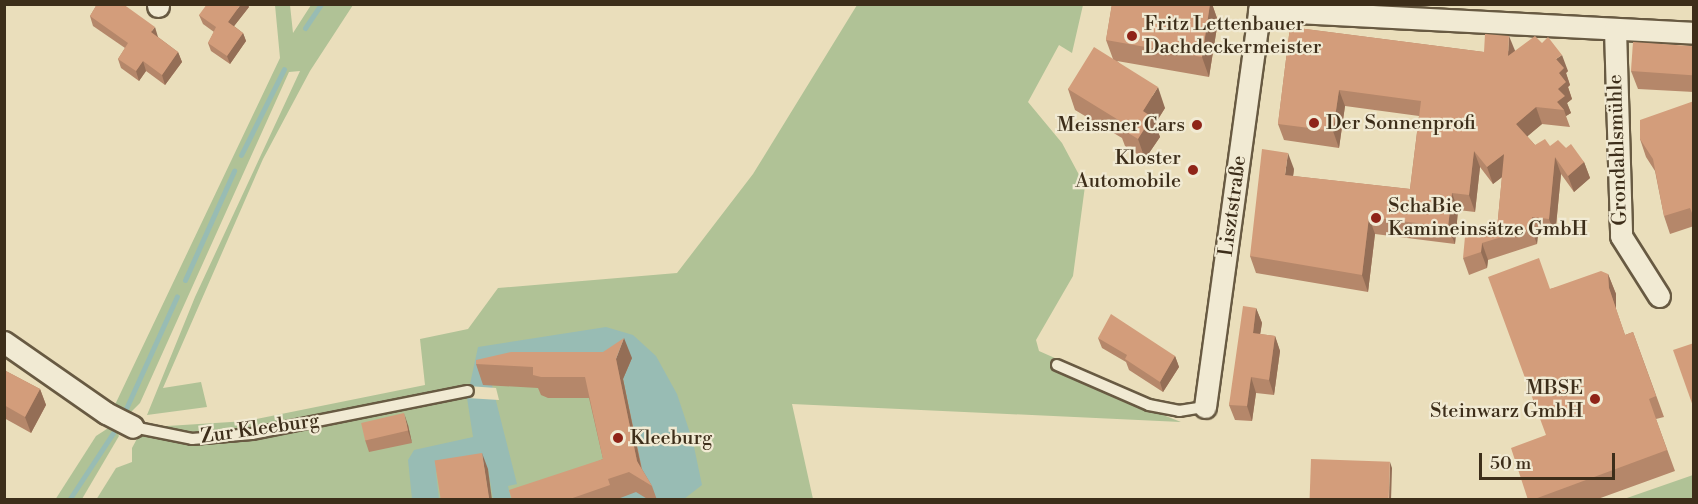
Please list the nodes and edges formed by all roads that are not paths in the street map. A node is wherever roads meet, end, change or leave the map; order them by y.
1 (1260, 7) edge
2 (1615, 29) junction
3 (1694, 33) edge
4 (1659, 296) dead end
5 (4, 342) edge
6 (1057, 365) dead end
7 (468, 391) dead end
8 (1205, 407) joint
9 (133, 427) joint

1 - 2 street
1 - 8 street, Lisztstraße
2 - 3 street
2 - 4 street, Grondahlsmühle
5 - 9 street, Zur Kleeburg
6 - 8 lane
7 - 9 lane, Zur Kleeburg

